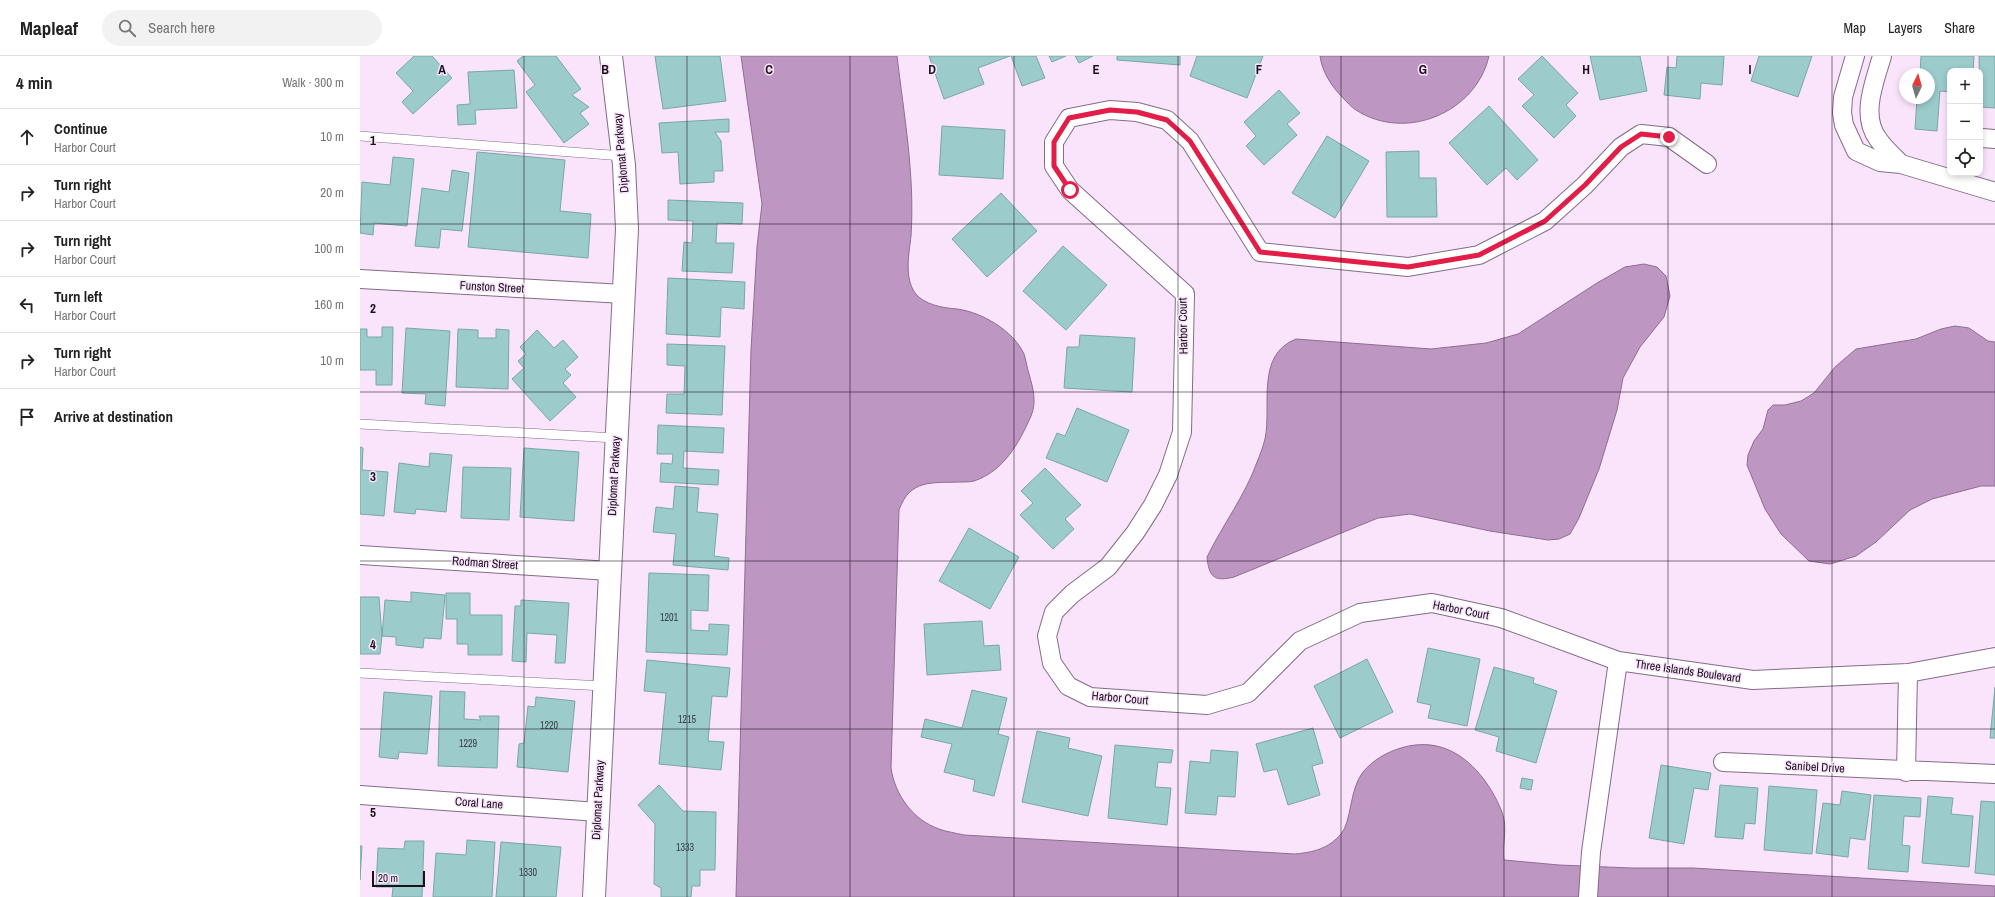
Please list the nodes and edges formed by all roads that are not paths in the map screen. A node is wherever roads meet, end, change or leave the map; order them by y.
1 (611, 56) edge
2 (1855, 56) edge
3 (1882, 56) edge
4 (360, 136) edge
5 (623, 156) junction
6 (1707, 164) dead end
7 (1901, 164) junction
8 (1995, 192) edge
9 (360, 279) edge
10 (624, 294) junction
11 (360, 424) edge
12 (616, 438) junction
13 (360, 555) edge
14 (610, 571) junction
15 (1995, 658) edge
16 (1618, 661) junction
17 (360, 673) edge
18 (1908, 673) junction
19 (604, 686) junction
20 (1723, 762) dead end
21 (1906, 772) junction
22 (1995, 774) edge
23 (360, 794) edge
24 (598, 812) junction
25 (594, 897) edge
26 (1588, 897) edge

1 - 5 street, Diplomat Parkway
2 - 7 street
3 - 7 street
4 - 5 lane
5 - 10 street, Diplomat Parkway
6 - 16 street, Harbor Court
7 - 8 street
9 - 10 street, Funston Street
10 - 12 street, Diplomat Parkway
11 - 12 lane
12 - 14 street, Diplomat Parkway
13 - 14 street, Rodman Street
14 - 19 street, Diplomat Parkway
15 - 18 street, Three Islands Boulevard
16 - 18 street, Three Islands Boulevard
16 - 26 street, Three Islands Boulevard
17 - 19 lane
18 - 21 street
19 - 24 street, Diplomat Parkway
20 - 21 street, Sanibel Drive
21 - 22 street, Sanibel Drive
23 - 24 street, Coral Lane
24 - 25 street, Diplomat Parkway

